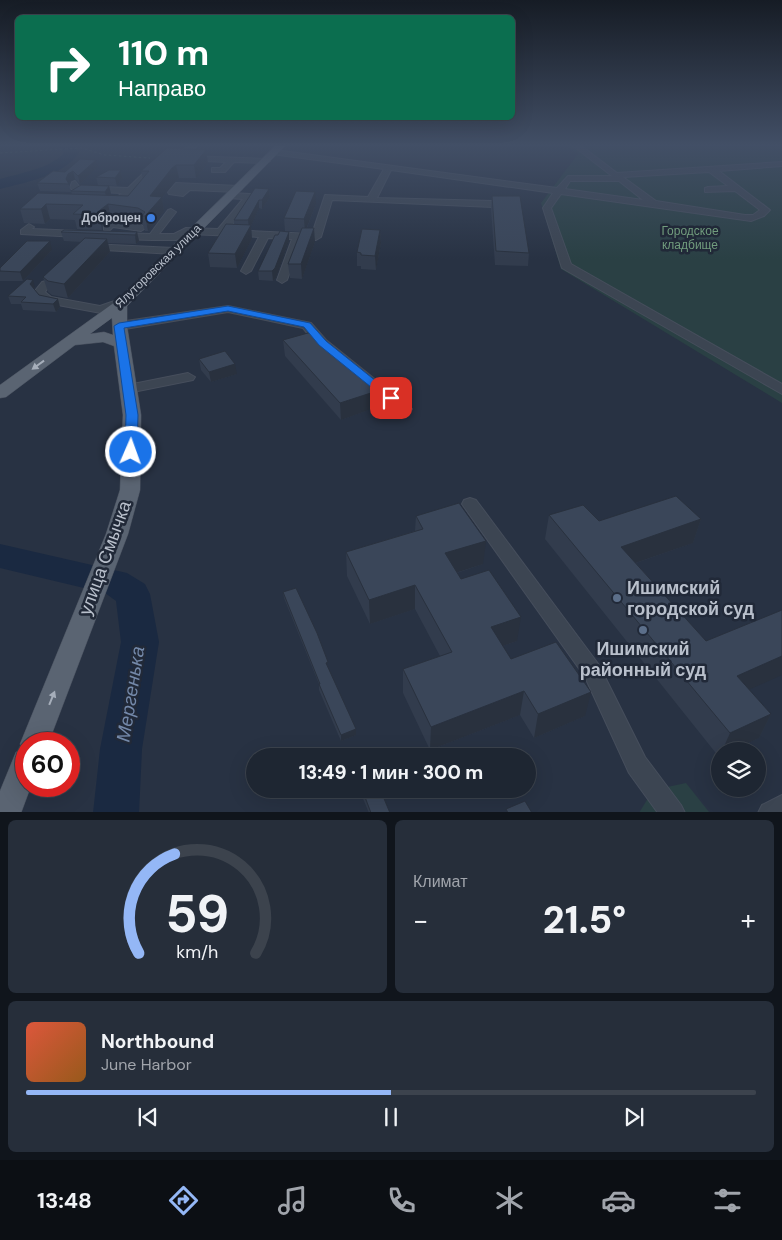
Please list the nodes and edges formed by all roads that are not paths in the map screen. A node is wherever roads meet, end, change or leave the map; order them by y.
1 (140, 183) edge
2 (243, 183) edge
3 (381, 183) edge
4 (503, 183) edge
5 (565, 183) edge
6 (627, 183) edge
7 (729, 183) edge
8 (75, 184) dead end
9 (188, 187) dead end
10 (736, 188) junction
11 (708, 190) dead end
12 (130, 191) junction
13 (560, 191) junction
14 (234, 192) junction
15 (371, 200) junction
16 (492, 204) edge
17 (654, 204) junction
18 (106, 205) edge
19 (693, 209) junction
20 (215, 211) junction
21 (171, 212) dead end
22 (237, 213) junction
23 (744, 218) junction
24 (29, 227) dead end
25 (159, 228) junction
26 (190, 231) junction
27 (221, 232) junction
28 (101, 233) junction
29 (265, 234) junction
30 (298, 236) junction
31 (152, 237) junction
32 (82, 247) edge
33 (174, 251) junction
34 (246, 271) dead end
35 (282, 280) dead end
36 (46, 284) edge
37 (122, 303) junction
38 (120, 335) junction
39 (68, 343) junction
40 (188, 377) dead end
41 (128, 389) junction
42 (782, 390) edge
43 (0, 393) edge
44 (405, 409) dead end
45 (470, 504) dead end
46 (39, 732) edge
47 (15, 790) edge
48 (782, 807) edge
49 (6, 812) edge
50 (673, 812) edge
51 (770, 812) edge

1 - 12 street
2 - 14 main road, Ялуторовская улица
3 - 15 street
4 - 13 street
5 - 13 street
6 - 17 street
7 - 10 street
8 - 12 street
9 - 14 street
10 - 11 street
10 - 23 street
12 - 18 street
13 - 17 street
13 - 42 street
14 - 20 main road, Ялуторовская улица
14 - 22 street
15 - 16 street
15 - 30 street
17 - 19 street
19 - 23 street
19 - 23 street
20 - 22 street
20 - 26 main road, Ялуторовская улица
21 - 25 street
22 - 27 street
24 - 28 street
25 - 26 street
25 - 28 street
25 - 31 street
26 - 27 street
26 - 31 street
26 - 33 main road, Ялуторовская улица
27 - 29 street
28 - 31 street
29 - 30 street
29 - 34 lane
30 - 35 street
32 - 33 street
33 - 37 main road, Ялуторовская улица
36 - 37 street
37 - 38 main road, улица Смычка
37 - 39 main road, Ялуторовская улица
38 - 39 main road
38 - 41 main road, улица Смычка
38 - 44 street
39 -> 43 main road, Ялуторовская улица
40 - 41 street
46 -> 41 main road, улица Смычка
45 - 50 street
47 - 49 main road
48 - 51 street

